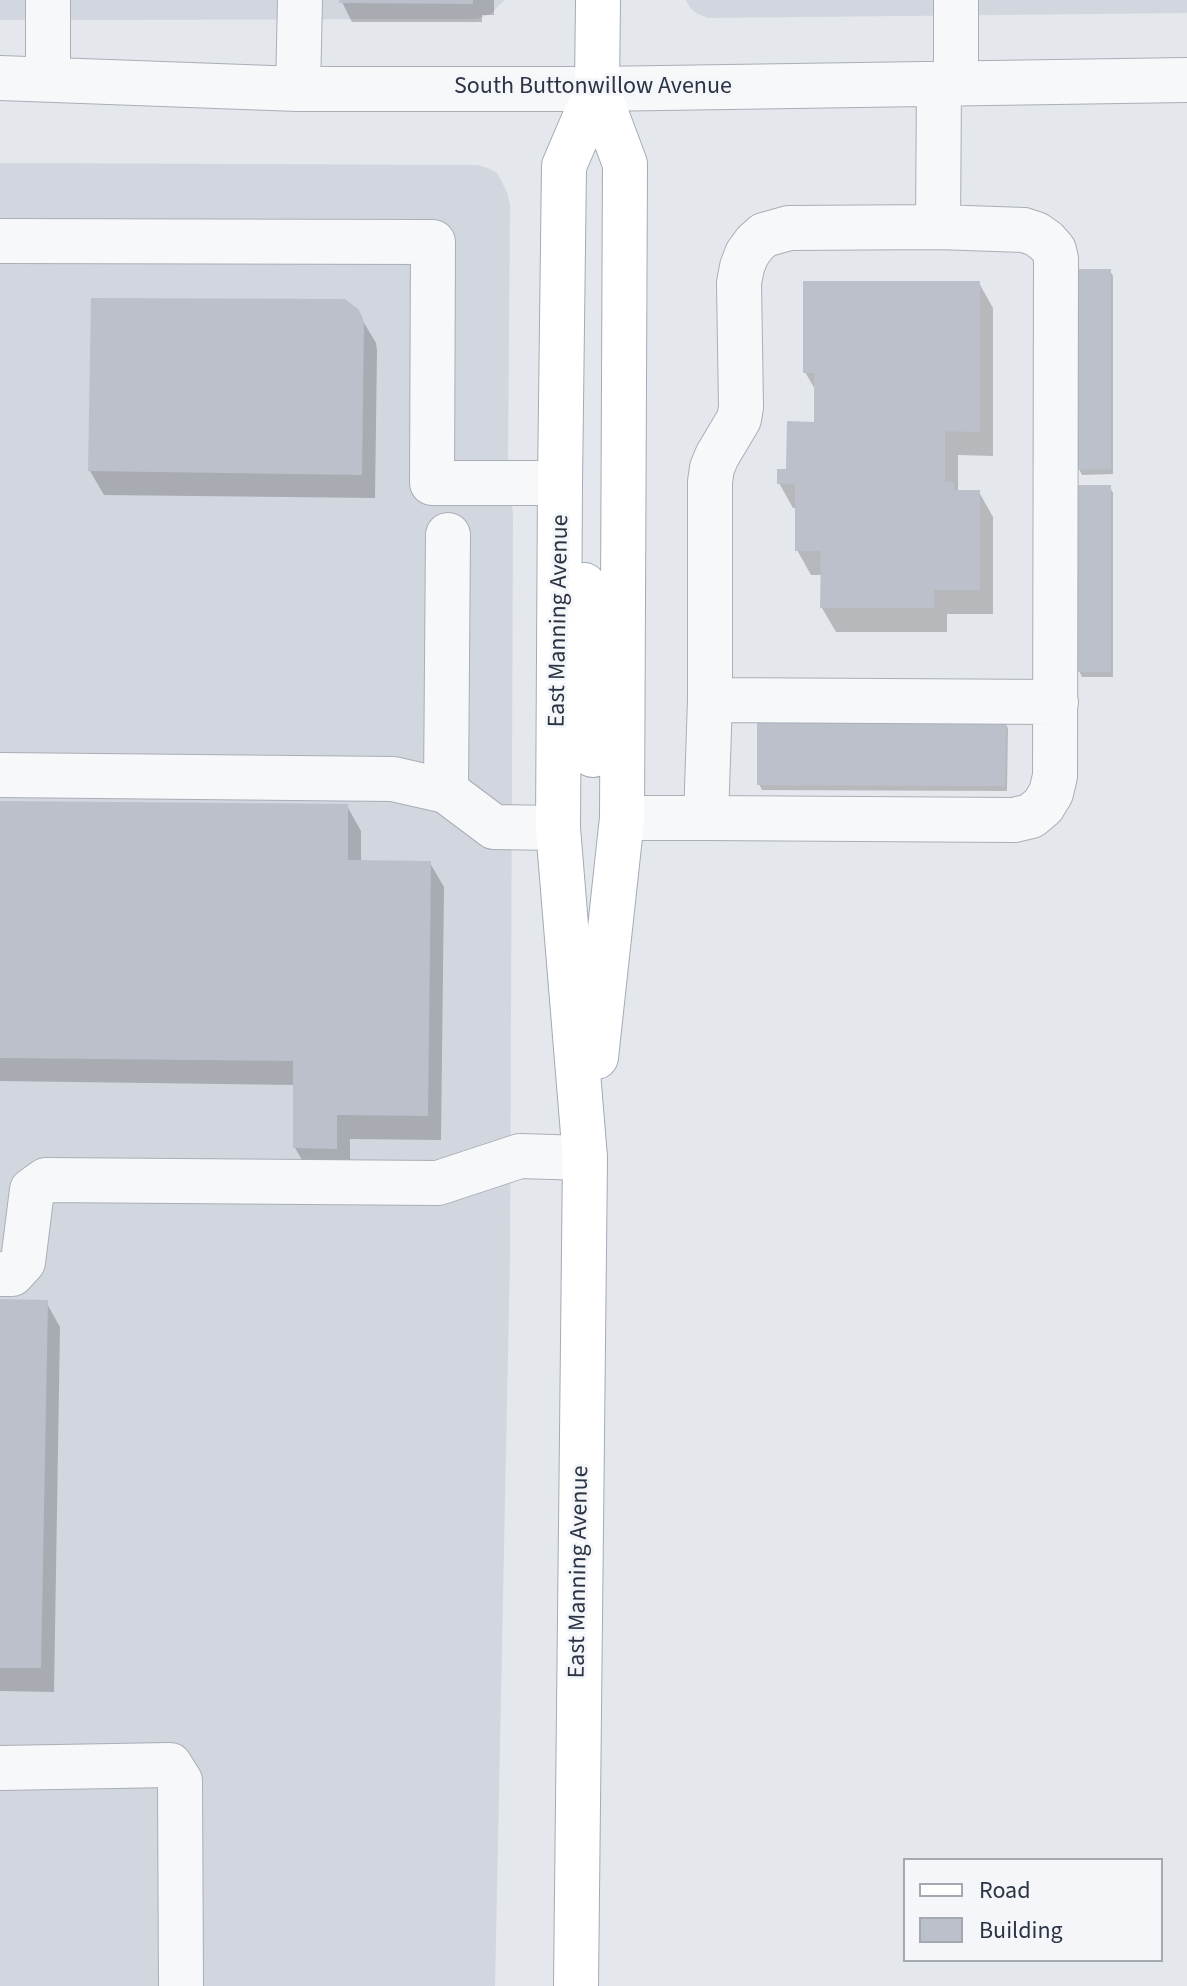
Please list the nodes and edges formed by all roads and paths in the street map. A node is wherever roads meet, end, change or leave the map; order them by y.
1 (48, 0) edge
2 (300, 0) edge
3 (598, 0) edge
4 (956, 0) edge
5 (0, 78) edge
6 (48, 79) junction
7 (1187, 80) edge
8 (948, 84) junction
9 (298, 89) junction
10 (597, 89) junction
11 (938, 227) junction
12 (0, 241) edge
13 (560, 494) junction
14 (448, 535) dead end
15 (710, 700) junction
16 (1056, 702) junction
17 (0, 775) edge
18 (446, 791) junction
19 (622, 818) junction
20 (706, 818) junction
21 (558, 828) junction
22 (585, 1158) junction
23 (0, 1274) edge
24 (0, 1768) edge
25 (181, 1986) edge
26 (576, 1986) edge

1 - 6 street
2 - 9 street
3 - 10 main road, East Manning Avenue
4 - 8 street
5 - 6 street, South Buttonwillow Avenue
6 - 9 street, South Buttonwillow Avenue
7 - 8 street, South Buttonwillow Avenue
8 - 10 street, South Buttonwillow Avenue
8 - 11 street
9 - 10 street, South Buttonwillow Avenue
10 - 13 main road, East Manning Avenue
10 - 19 main road, East Manning Avenue
11 - 15 street
11 - 16 street
12 - 13 street
13 - 19 main road
13 - 21 main road, East Manning Avenue
14 - 18 street
15 - 16 street
15 - 20 street
16 - 20 street
17 - 18 street
18 - 21 street
19 - 20 street
19 - 22 main road, East Manning Avenue
21 - 22 main road, East Manning Avenue
22 - 23 street
22 - 26 main road, East Manning Avenue
24 - 25 street

